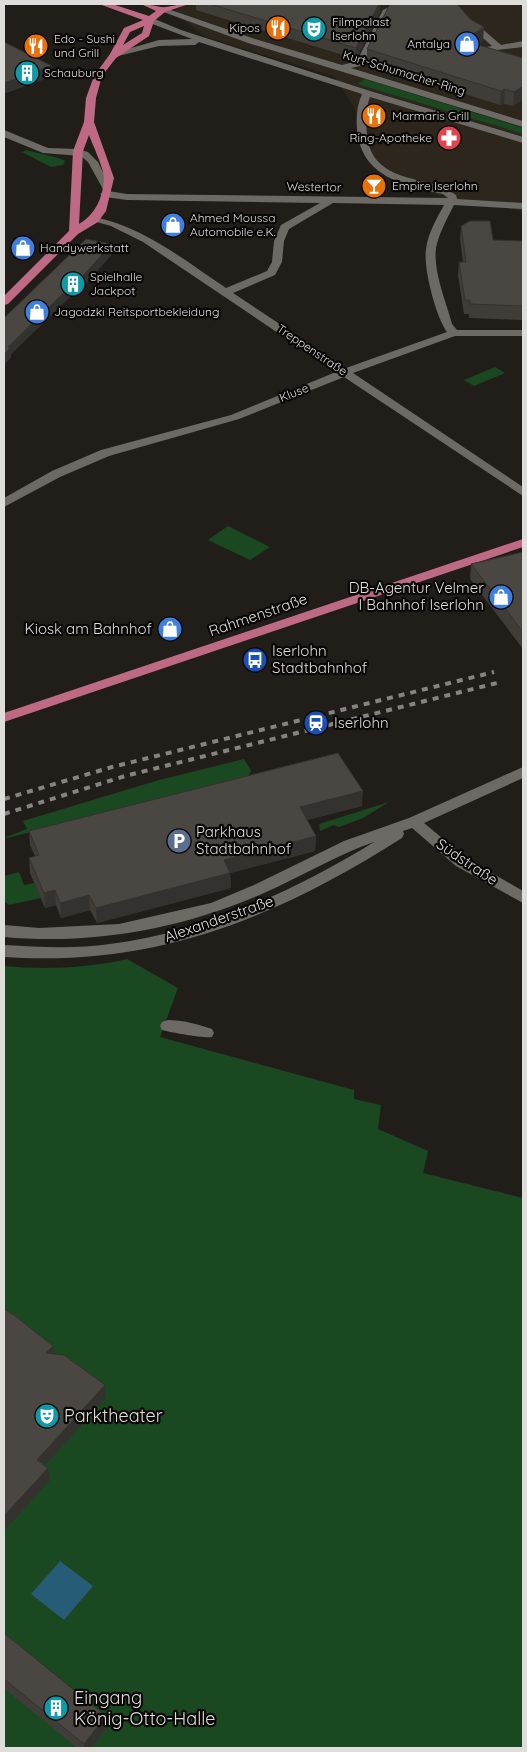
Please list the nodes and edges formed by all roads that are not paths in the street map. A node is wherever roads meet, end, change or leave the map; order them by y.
1 (103, 4) edge
2 (145, 4) edge
3 (185, 4) edge
4 (403, 4) edge
5 (163, 7) edge
6 (461, 14) edge
7 (150, 20) junction
8 (212, 43) junction
9 (523, 44) edge
10 (500, 48) junction
11 (482, 50) edge
12 (113, 56) junction
13 (343, 67) junction
14 (304, 72) junction
15 (341, 84) junction
16 (367, 93) junction
17 (89, 122) junction
18 (523, 124) edge
19 (4, 133) edge
20 (523, 140) edge
21 (78, 151) junction
22 (105, 192) junction
23 (332, 200) junction
24 (450, 202) junction
25 (523, 206) edge
26 (94, 220) junction
27 (74, 232) junction
28 (226, 292) junction
29 (4, 302) edge
30 (454, 333) junction
31 (523, 333) edge
32 (346, 372) junction
33 (523, 492) edge
34 (4, 503) edge
35 (523, 543) edge
36 (4, 718) edge
37 (523, 772) edge
38 (414, 822) junction
39 (523, 898) edge
40 (4, 931) edge
41 (4, 951) edge
42 (168, 1026) dead end
43 (206, 1033) dead end

1 - 7 main road
2 - 5 main road
3 - 5 main road
4 - 13 street
5 - 7 main road
5 - 13 street, Kurt-Schumacher-Ring
6 - 10 street
7 - 8 street, Kurt-Schumacher-Ring
7 - 12 main road
7 - 12 main road
8 - 12 street, Kurt-Schumacher-Ring
8 - 14 street, Kurt-Schumacher-Ring
9 - 10 street
10 - 11 street
12 - 17 main road
13 - 14 street
13 - 15 street
13 - 18 street, Kurt-Schumacher-Ring
14 - 15 street, Kurt-Schumacher-Ring
15 - 16 street, Kurt-Schumacher-Ring
16 - 20 street, Kurt-Schumacher-Ring
16 - 24 street
17 - 21 main road
17 - 22 main road
19 - 21 street
21 - 22 street
21 - 27 main road
22 - 23 street, Westertor
22 - 26 main road
23 - 24 street, Westertor
23 - 28 street
24 - 25 street, Westertor
24 - 30 street
26 - 27 main road
26 - 28 street, Treppenstraße
27 - 29 main road
28 - 32 street, Treppenstraße
30 - 31 street, Kluse
30 - 32 street, Kluse
32 - 33 street, Treppenstraße
32 - 34 street, Kluse
35 - 36 main road, Rahmenstraße
37 - 38 street, Alexanderstraße
38 - 39 street, Südstraße
38 - 40 street, Alexanderstraße
38 - 41 street, Alexanderstraße
42 - 43 street

